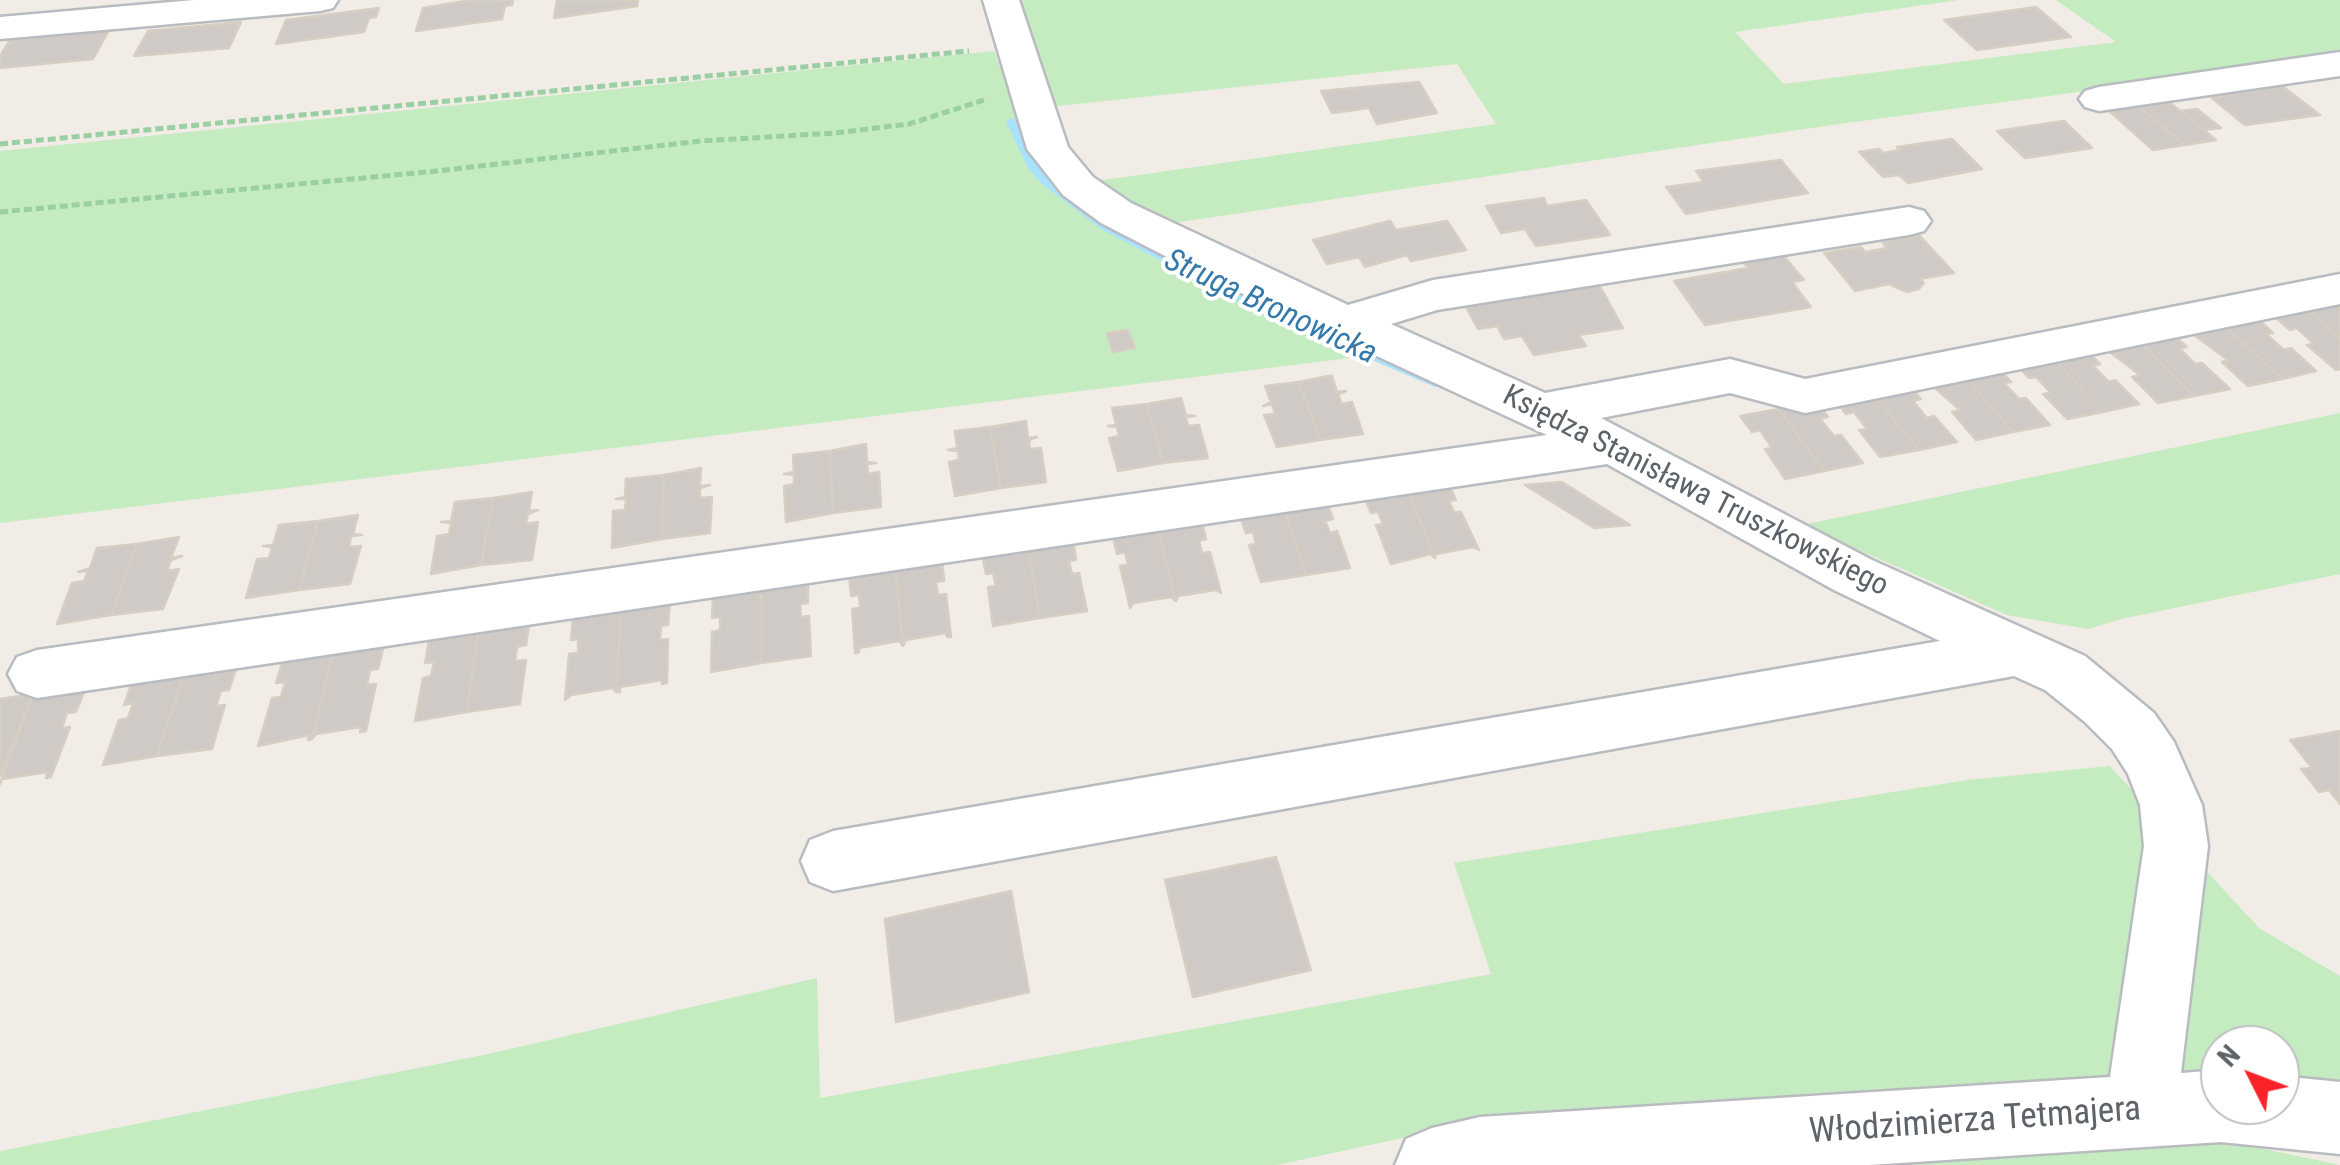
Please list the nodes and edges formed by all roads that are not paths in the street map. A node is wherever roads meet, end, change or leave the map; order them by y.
1 (320, 0) edge
2 (1001, 0) edge
3 (0, 28) edge
4 (2340, 64) edge
5 (2098, 99) dead end
6 (1909, 221) dead end
7 (2340, 290) edge
8 (1347, 322) junction
9 (1543, 412) junction
10 (1614, 444) junction
11 (2020, 651) junction
12 (37, 674) dead end
13 (833, 861) dead end
14 (2141, 1111) junction
15 (2340, 1118) edge
16 (1432, 1165) edge

1 - 3 street
2 - 8 street, Księdza Stanisława Truszkowskiego
4 - 5 street
6 - 8 street
7 - 9 street
8 - 9 street, Księdza Stanisława Truszkowskiego
9 - 10 street, Księdza Stanisława Truszkowskiego
10 - 11 street, Księdza Stanisława Truszkowskiego
10 - 12 street
11 - 13 street
11 - 14 street, Księdza Stanisława Truszkowskiego
14 - 15 street, Włodzimierza Tetmajera
14 - 16 street, Włodzimierza Tetmajera

